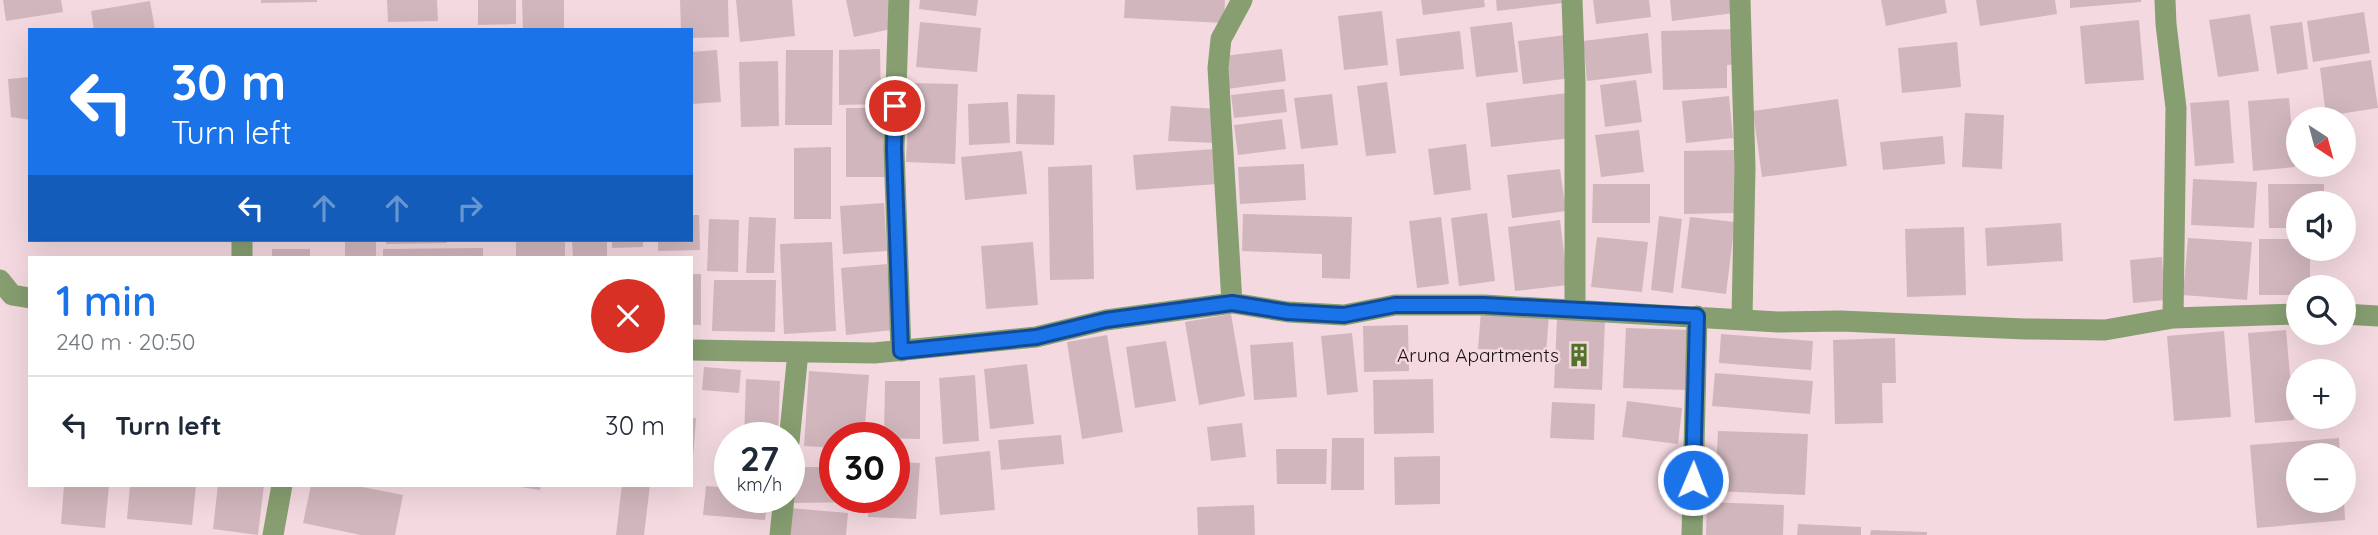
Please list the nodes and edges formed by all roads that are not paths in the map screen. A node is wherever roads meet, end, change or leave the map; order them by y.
1 (899, 0) edge
2 (1242, 0) edge
3 (1572, 0) edge
4 (1740, 0) edge
5 (2165, 0) edge
6 (1232, 303) junction
7 (1575, 309) junction
8 (2286, 314) edge
9 (2356, 315) edge
10 (1697, 316) junction
11 (2378, 316) edge
12 (2173, 318) junction
13 (1742, 319) junction
14 (693, 350) edge
15 (901, 351) junction
16 (798, 352) junction
17 (791, 422) edge
18 (282, 487) edge
19 (782, 513) edge
20 (273, 535) edge
21 (780, 535) edge
22 (1692, 535) edge

1 - 15 street
2 - 6 street
3 - 7 street
4 - 13 street
5 - 12 street
6 - 7 street
6 - 15 street
7 - 10 street
8 - 12 street
9 - 11 street
10 - 13 street
10 - 22 street
12 - 13 street
14 - 16 street
15 - 16 street
16 - 17 street
18 - 20 street
19 - 21 street

